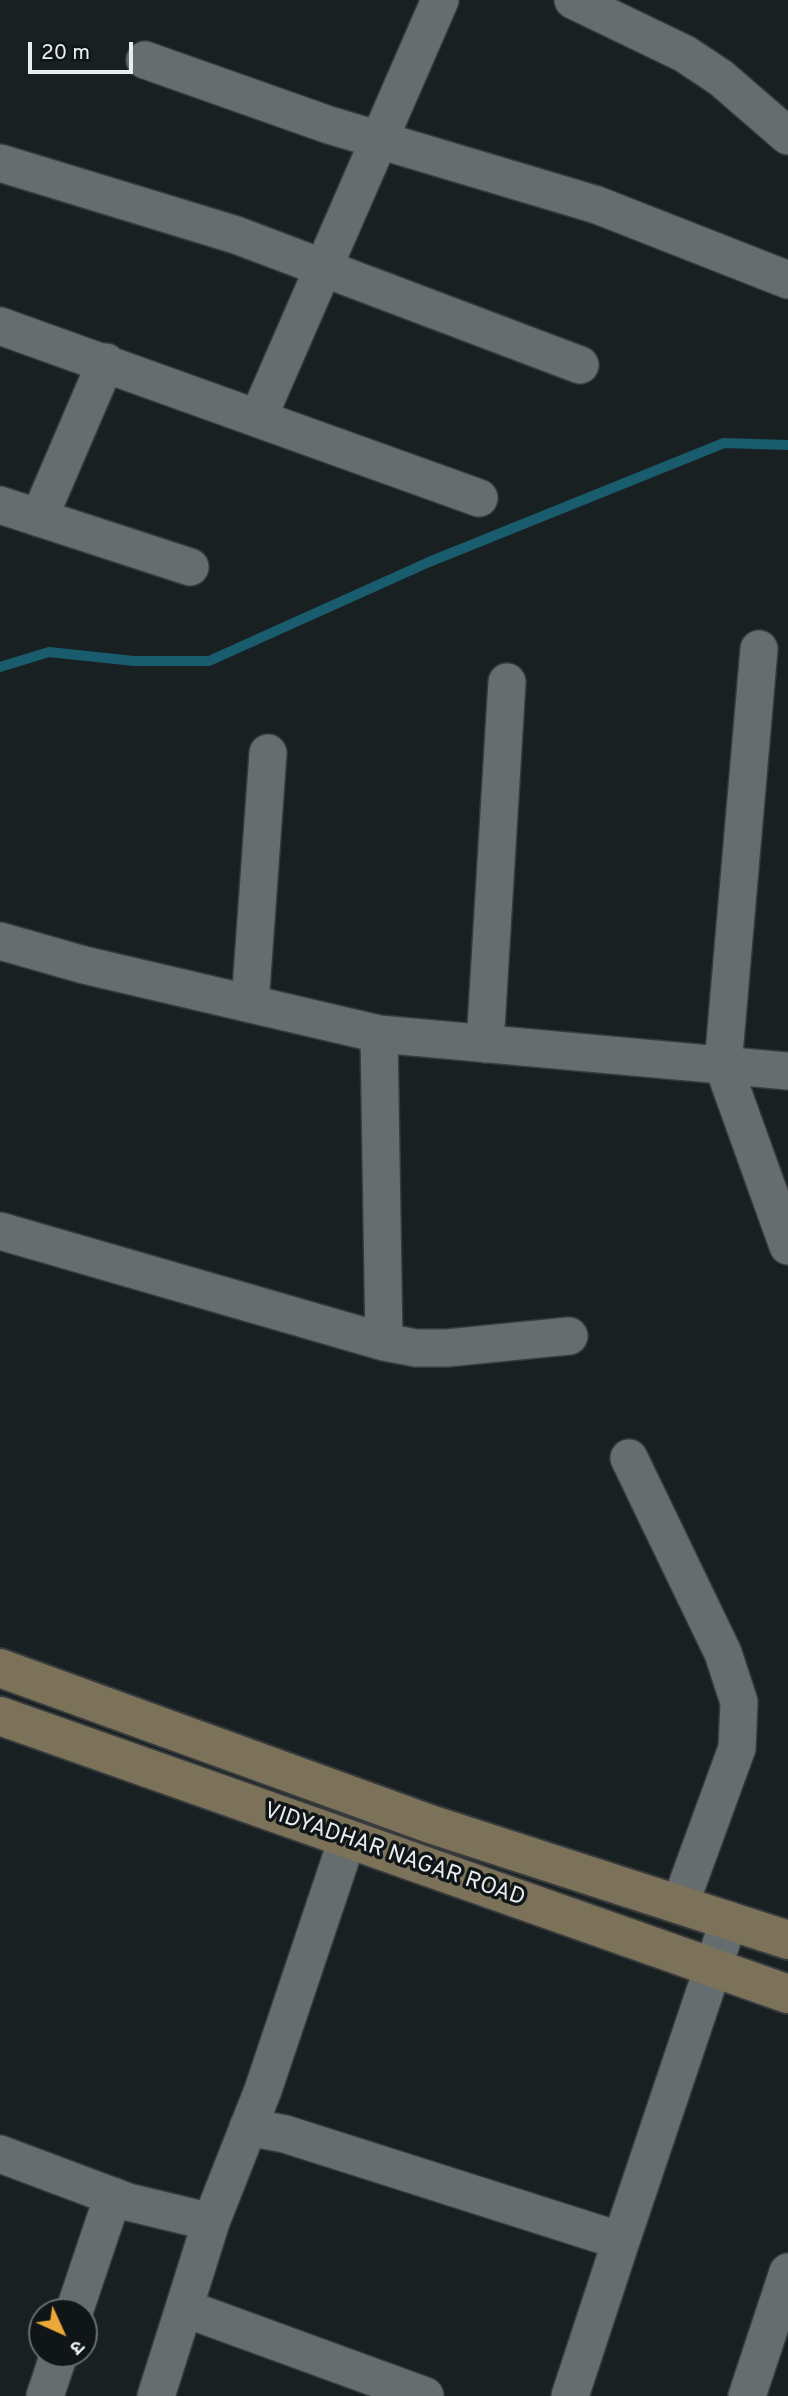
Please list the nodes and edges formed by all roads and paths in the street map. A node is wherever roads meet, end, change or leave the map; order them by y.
1 (440, 0) edge
2 (573, 0) edge
3 (145, 60) dead end
4 (788, 136) edge
5 (378, 137) junction
6 (0, 163) edge
7 (322, 268) junction
8 (788, 280) edge
9 (0, 326) edge
10 (106, 362) junction
11 (580, 365) dead end
12 (258, 418) junction
13 (479, 498) dead end
14 (0, 505) edge
15 (39, 518) junction
16 (190, 567) dead end
17 (759, 649) dead end
18 (507, 682) dead end
19 (268, 753) dead end
20 (0, 941) edge
21 (250, 1004) junction
22 (379, 1034) junction
23 (485, 1044) junction
24 (723, 1065) junction
25 (788, 1071) edge
26 (0, 1231) edge
27 (788, 1246) edge
28 (569, 1336) dead end
29 (384, 1342) junction
30 (629, 1458) dead end
31 (0, 1668) edge
32 (0, 1716) edge
33 (347, 1840) junction
34 (680, 1905) junction
35 (729, 1920) junction
36 (788, 1940) edge
37 (713, 1967) junction
38 (788, 1994) edge
39 (248, 2127) junction
40 (0, 2154) edge
41 (113, 2196) junction
42 (211, 2222) junction
43 (621, 2241) junction
44 (788, 2272) edge
45 (79, 2298) edge
46 (184, 2308) junction
47 (54, 2368) edge
48 (45, 2396) edge
49 (156, 2396) edge
50 (425, 2396) edge
51 (570, 2396) edge
52 (747, 2396) edge

1 - 5 street
2 - 4 street
3 - 5 street
5 - 7 street
5 - 8 street
6 - 7 street
7 - 11 street
7 - 12 street
9 - 10 street
10 - 12 street
10 - 15 street
12 - 13 street
14 - 15 street
15 - 16 street
17 - 24 street
18 - 23 street
19 - 21 street
20 - 21 street
21 - 22 street
22 - 23 street
22 - 29 street
23 - 24 street
24 - 25 street
24 - 27 street
26 - 29 street
28 - 29 street
30 - 34 street
31 - 34 main road, VIDYADHAR NAGAR ROAD
32 - 33 main road, VIDYADHAR NAGAR ROAD
33 - 37 main road, VIDYADHAR NAGAR ROAD
33 - 39 street
34 - 35 main road, VIDYADHAR NAGAR ROAD
35 - 36 main road, VIDYADHAR NAGAR ROAD
35 - 37 street
37 - 38 main road, VIDYADHAR NAGAR ROAD
37 - 43 street
39 - 42 street
39 - 43 street
40 - 41 street
41 - 42 street
41 - 45 street
42 - 46 street
43 - 51 street
44 - 52 street
46 - 49 street
46 - 50 street
47 - 48 street

